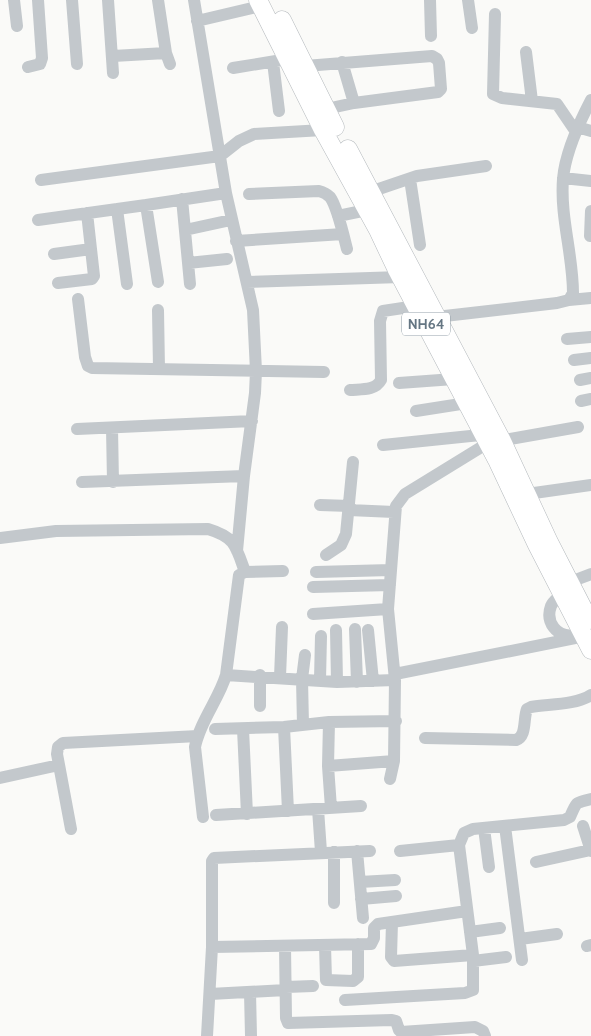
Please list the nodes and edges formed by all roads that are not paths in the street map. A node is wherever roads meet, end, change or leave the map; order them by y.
1 (14, 0) edge
2 (38, 0) edge
3 (72, 0) edge
4 (108, 0) edge
5 (158, 0) edge
6 (194, 0) edge
7 (430, 0) edge
8 (468, 0) edge
9 (264, 2) edge
10 (495, 14) dead end
11 (197, 21) junction
12 (17, 26) dead end
13 (472, 28) dead end
14 (431, 36) dead end
15 (526, 52) dead end
16 (113, 56) junction
17 (281, 60) junction
18 (342, 62) junction
19 (78, 64) dead end
20 (305, 66) junction
21 (28, 67) dead end
22 (233, 68) dead end
23 (114, 72) dead end
24 (591, 100) edge
25 (532, 101) junction
26 (354, 103) junction
27 (326, 109) junction
28 (278, 111) dead end
29 (576, 129) junction
30 (323, 130) junction
31 (591, 131) edge
32 (220, 156) junction
33 (486, 166) dead end
34 (410, 178) junction
35 (563, 178) junction
36 (41, 180) dead end
37 (591, 181) edge
38 (226, 193) junction
39 (249, 194) dead end
40 (182, 199) junction
41 (366, 199) junction
42 (146, 206) junction
43 (117, 209) junction
44 (591, 211) edge
45 (87, 213) junction
46 (338, 216) junction
47 (38, 220) dead end
48 (231, 220) junction
49 (185, 230) junction
50 (343, 234) junction
51 (566, 235) junction
52 (590, 236) edge
53 (236, 241) junction
54 (420, 245) dead end
55 (91, 249) junction
56 (347, 249) dead end
57 (54, 254) dead end
58 (227, 259) dead end
59 (188, 263) junction
60 (401, 277) junction
61 (158, 282) dead end
62 (248, 282) junction
63 (58, 283) dead end
64 (127, 284) dead end
65 (190, 284) dead end
66 (591, 298) edge
67 (78, 299) dead end
68 (569, 300) junction
69 (416, 306) junction
70 (158, 310) dead end
71 (436, 317) junction
72 (591, 336) edge
73 (567, 339) dead end
74 (591, 358) edge
75 (574, 360) dead end
76 (159, 369) junction
77 (256, 371) junction
78 (324, 372) dead end
79 (454, 379) junction
80 (399, 383) dead end
81 (350, 390) dead end
82 (467, 403) junction
83 (416, 411) dead end
84 (252, 421) junction
85 (112, 428) junction
86 (578, 428) dead end
87 (77, 429) dead end
88 (493, 438) junction
89 (383, 445) dead end
90 (353, 462) dead end
91 (244, 476) junction
92 (82, 482) dead end
93 (113, 482) junction
94 (591, 485) edge
95 (591, 492) edge
96 (529, 498) junction
97 (320, 505) dead end
98 (350, 508) junction
99 (394, 512) junction
100 (0, 538) edge
101 (237, 551) junction
102 (326, 555) dead end
103 (391, 570) junction
104 (245, 572) junction
105 (283, 572) dead end
106 (316, 572) dead end
107 (591, 574) edge
108 (390, 585) junction
109 (313, 587) dead end
110 (566, 588) junction
111 (586, 601) edge
112 (388, 609) junction
113 (313, 614) dead end
114 (282, 627) dead end
115 (336, 630) dead end
116 (588, 635) edge
117 (321, 636) dead end
118 (305, 655) dead end
119 (226, 674) junction
120 (260, 676) junction
121 (280, 677) junction
122 (395, 677) junction
123 (302, 678) junction
124 (320, 680) junction
125 (373, 681) junction
126 (336, 682) junction
127 (357, 682) junction
128 (591, 695) edge
129 (260, 706) dead end
130 (396, 721) junction
131 (329, 722) junction
132 (303, 725) junction
133 (284, 727) junction
134 (215, 729) dead end
135 (243, 729) junction
136 (198, 736) junction
137 (425, 738) dead end
138 (394, 762) junction
139 (59, 765) junction
140 (328, 766) junction
141 (0, 778) edge
142 (390, 779) dead end
143 (591, 799) edge
144 (361, 806) dead end
145 (324, 809) junction
146 (288, 811) junction
147 (247, 814) junction
148 (216, 815) dead end
149 (203, 817) dead end
150 (505, 826) junction
151 (583, 826) dead end
152 (484, 828) junction
153 (71, 829) dead end
154 (459, 845) junction
155 (590, 850) edge
156 (400, 851) dead end
157 (320, 852) junction
158 (334, 852) junction
159 (536, 862) dead end
160 (489, 867) dead end
161 (395, 880) dead end
162 (360, 882) junction
163 (396, 896) dead end
164 (361, 899) junction
165 (334, 902) dead end
166 (467, 912) junction
167 (363, 918) dead end
168 (392, 922) junction
169 (500, 928) dead end
170 (470, 932) junction
171 (557, 934) dead end
172 (520, 939) junction
173 (358, 944) junction
174 (325, 945) junction
175 (285, 946) junction
176 (212, 947) junction
177 (506, 957) dead end
178 (473, 958) junction
179 (522, 960) dead end
180 (313, 986) dead end
181 (286, 989) junction
182 (250, 992) junction
183 (210, 994) junction
184 (345, 1000) dead end
185 (207, 1036) edge
186 (250, 1036) edge
187 (485, 1036) edge

1 - 12 street
2 - 21 street
3 - 19 street
4 - 16 street
5 - 16 street
6 - 11 street
7 - 14 street
8 - 13 street
9 - 11 street
9 - 17 highway, NH64
9 - 20 highway, NH64
10 - 25 street
11 - 32 street
15 - 25 street
16 - 23 street
17 - 22 street
17 - 28 street
17 - 30 highway, NH64
18 - 20 street
18 - 26 street
18 - 26 street
20 - 27 highway, NH64
24 - 29 street
25 - 29 street
26 - 27 street
27 - 41 highway, NH64
29 - 31 street
29 - 35 street
30 - 32 street
30 - 41 highway, NH64
32 - 36 street
32 - 38 street
33 - 34 street
34 - 41 street
34 - 54 street
35 - 37 street
35 - 51 street
38 - 40 street
38 - 48 street
39 - 46 street
40 - 42 street
40 - 49 street
41 - 46 street
41 - 60 highway, NH64
41 - 71 highway, NH64
42 - 43 street
42 - 61 street
43 - 45 street
43 - 64 street
44 - 52 street
45 - 47 street
45 - 55 street
46 - 50 street
48 - 49 street
48 - 53 street
49 - 59 street
50 - 53 street
50 - 56 street
51 - 52 street
51 - 68 street
53 - 62 street
55 - 57 street
55 - 63 street
58 - 59 street
59 - 65 street
60 - 62 street
60 - 69 highway, NH64
62 - 77 street
66 - 68 street
67 - 76 street
68 - 71 street
69 - 79 highway, NH64
69 - 81 street
70 - 76 street
71 - 88 highway, NH64
72 - 73 street
74 - 75 street
76 - 77 street
77 - 78 street
77 - 84 street
79 - 80 street
79 - 82 highway, NH64
82 - 83 street
82 - 88 highway, NH64
84 - 85 street
84 - 91 street
85 - 87 street
85 - 93 street
86 - 88 street
88 - 89 street
88 - 96 highway, NH64
88 - 99 street
88 - 110 highway, NH64
90 - 98 street
91 - 93 street
91 - 101 street
92 - 93 street
94 - 96 street
95 - 96 street
96 - 110 highway, NH64
97 - 98 street
98 - 99 street
98 - 102 street
99 - 103 street
100 - 101 street
101 - 104 street
103 - 106 street
103 - 108 street
104 - 105 street
104 - 119 street
107 - 110 street
108 - 109 street
108 - 112 street
110 - 111 highway, NH64
110 - 116 highway, NH64
111 - 116 highway, NH64
112 - 113 street
112 - 122 street
114 - 121 street
115 - 126 street
116 - 122 street
117 - 124 street
118 - 123 street
119 - 120 street
119 - 136 street
120 - 121 street
120 - 129 street
121 - 123 street
122 - 125 street
122 - 130 street
123 - 124 street
123 - 132 street
124 - 126 street
125 - 127 street
125 - 127 street
126 - 127 street
128 - 137 street
130 - 131 street
130 - 138 street
131 - 132 street
131 - 140 street
132 - 133 street
133 - 135 street
133 - 146 street
134 - 135 street
135 - 147 street
136 - 139 street
136 - 149 street
138 - 140 street
138 - 142 street
139 - 141 street
139 - 153 street
140 - 145 street
143 - 150 street
144 - 145 street
145 - 146 street
145 - 157 street
146 - 147 street
147 - 148 street
150 - 152 street
150 - 172 street
151 - 155 street
152 - 154 street
152 - 160 street
154 - 156 street
154 - 166 street
155 - 159 street
157 - 158 street
157 - 176 street
158 - 162 street
158 - 165 street
161 - 162 street
162 - 164 street
163 - 164 street
164 - 167 street
166 - 168 street
166 - 170 street
168 - 173 street
168 - 178 street
169 - 170 street
170 - 178 street
171 - 172 street
172 - 179 street
173 - 174 street
173 - 174 street
174 - 175 street
175 - 176 street
175 - 181 street
176 - 183 street
177 - 178 street
178 - 184 street
180 - 181 street
181 - 182 street
181 - 187 street
182 - 183 street
182 - 186 street
183 - 185 street

